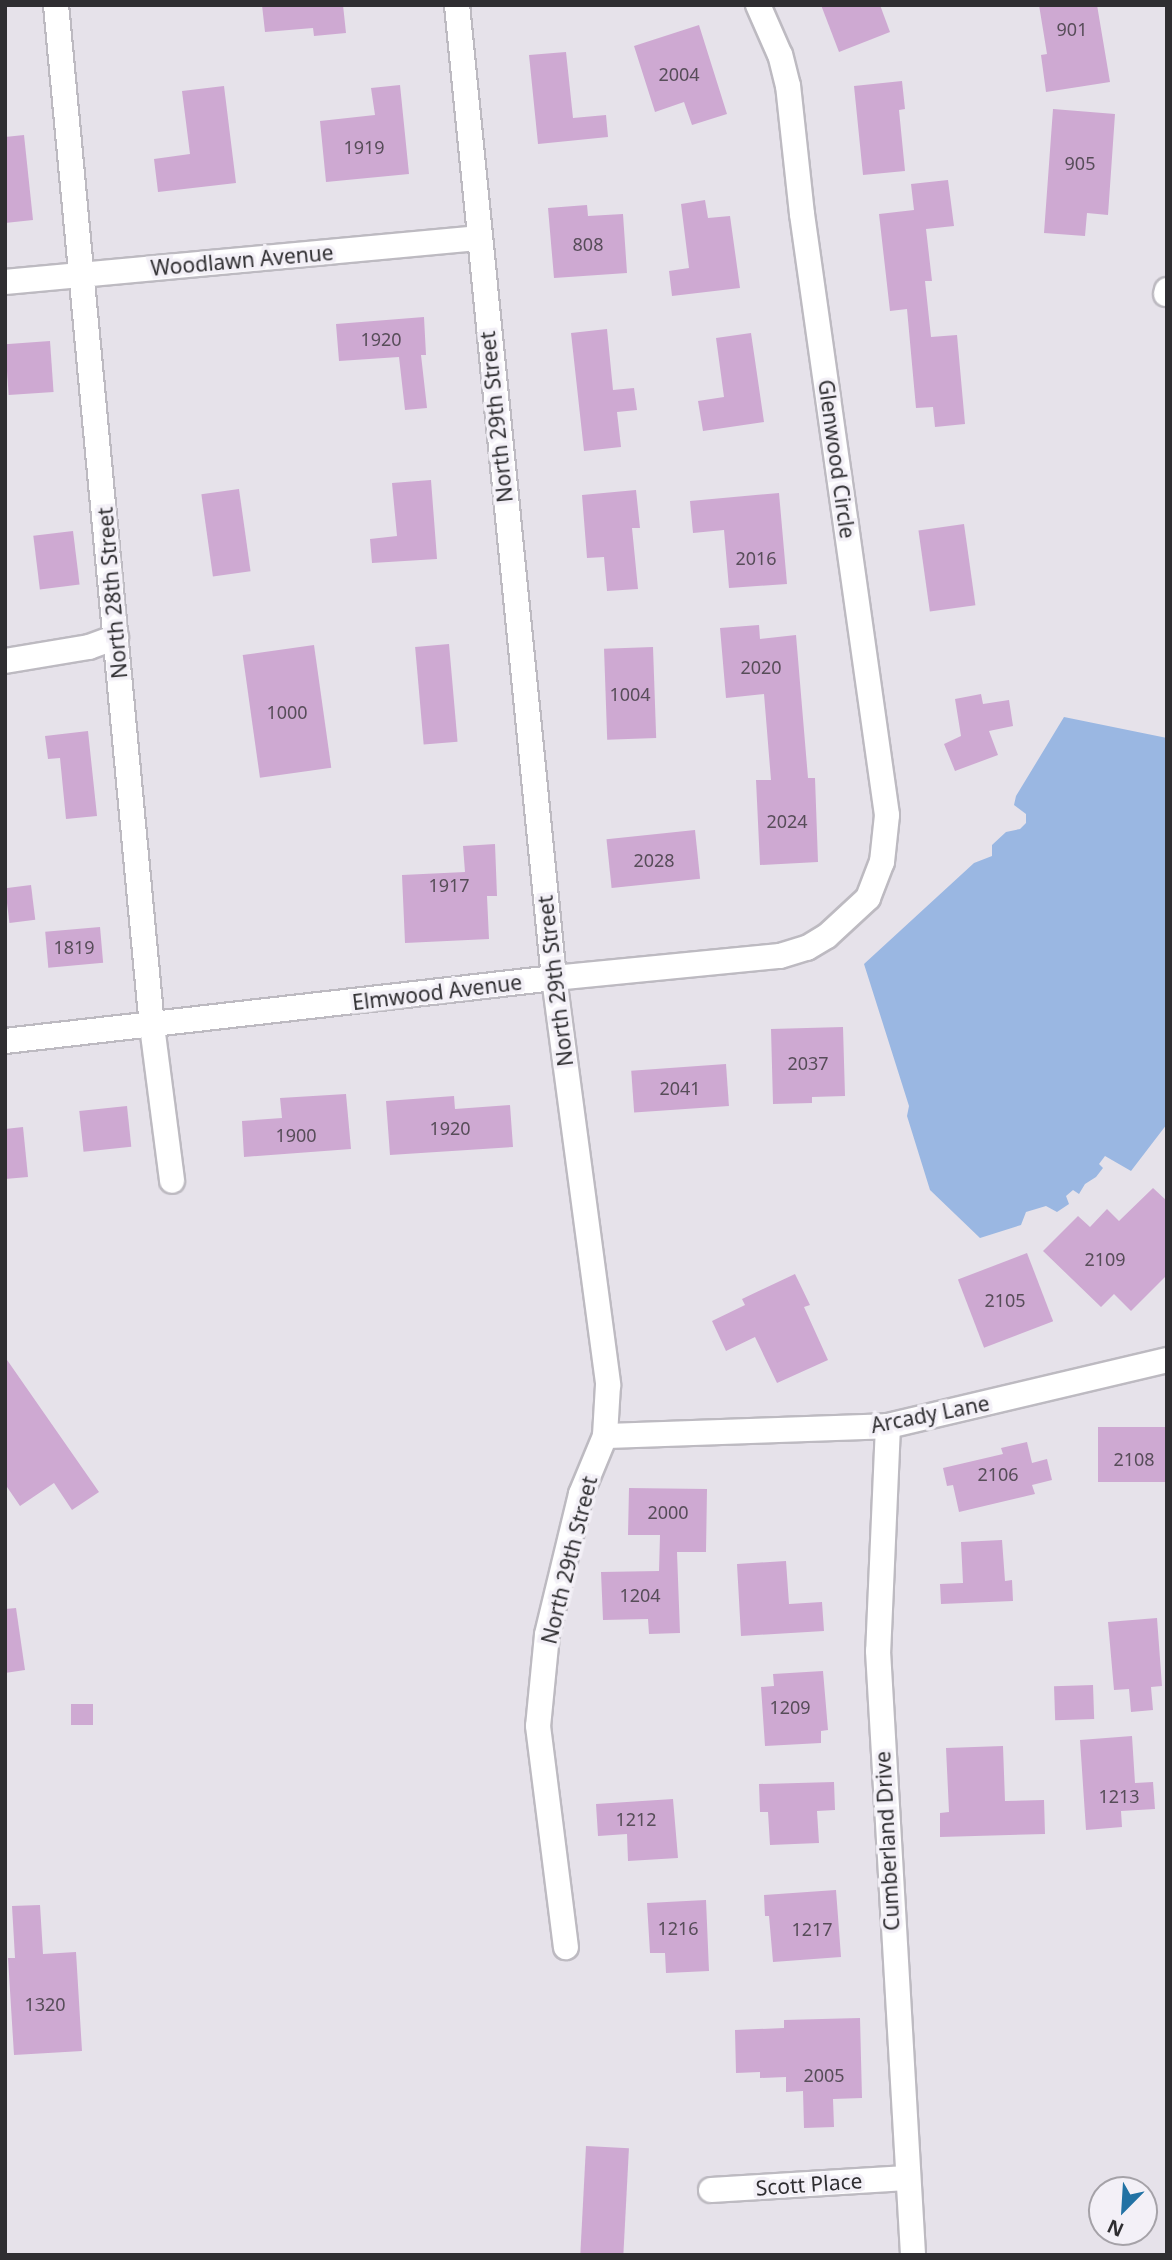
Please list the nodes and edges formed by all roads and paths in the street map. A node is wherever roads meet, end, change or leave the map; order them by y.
1 (56, 5) edge
2 (457, 5) edge
3 (758, 5) edge
4 (479, 238) junction
5 (82, 274) junction
6 (5, 282) edge
7 (116, 637) junction
8 (5, 661) edge
9 (857, 911) joint
10 (554, 978) junction
11 (152, 1026) junction
12 (5, 1041) edge
13 (172, 1181) dead end
14 (1167, 1360) edge
15 (888, 1426) junction
16 (605, 1436) junction
17 (566, 1947) dead end
18 (907, 2178) junction
19 (711, 2190) dead end
20 (913, 2255) edge

1 - 5 street, North 28th Street
2 - 4 street, North 29th Street
3 - 9 street, Glenwood Circle
4 - 5 street, Woodlawn Avenue
4 - 10 street, North 29th Street
5 - 6 street, Woodlawn Avenue
5 - 7 street, North 28th Street
7 - 8 street
7 - 11 street, North 28th Street
9 - 10 street, Elmwood Avenue
10 - 11 street, Elmwood Avenue
10 - 16 street, North 29th Street
11 - 12 street, Elmwood Avenue
11 - 13 street, North 28th Street
14 - 15 street, Arcady Lane
15 - 16 street, Arcady Lane
15 - 18 street, Cumberland Drive
16 - 17 street, North 29th Street
18 - 19 street, Scott Place
18 - 20 street, Cumberland Drive

